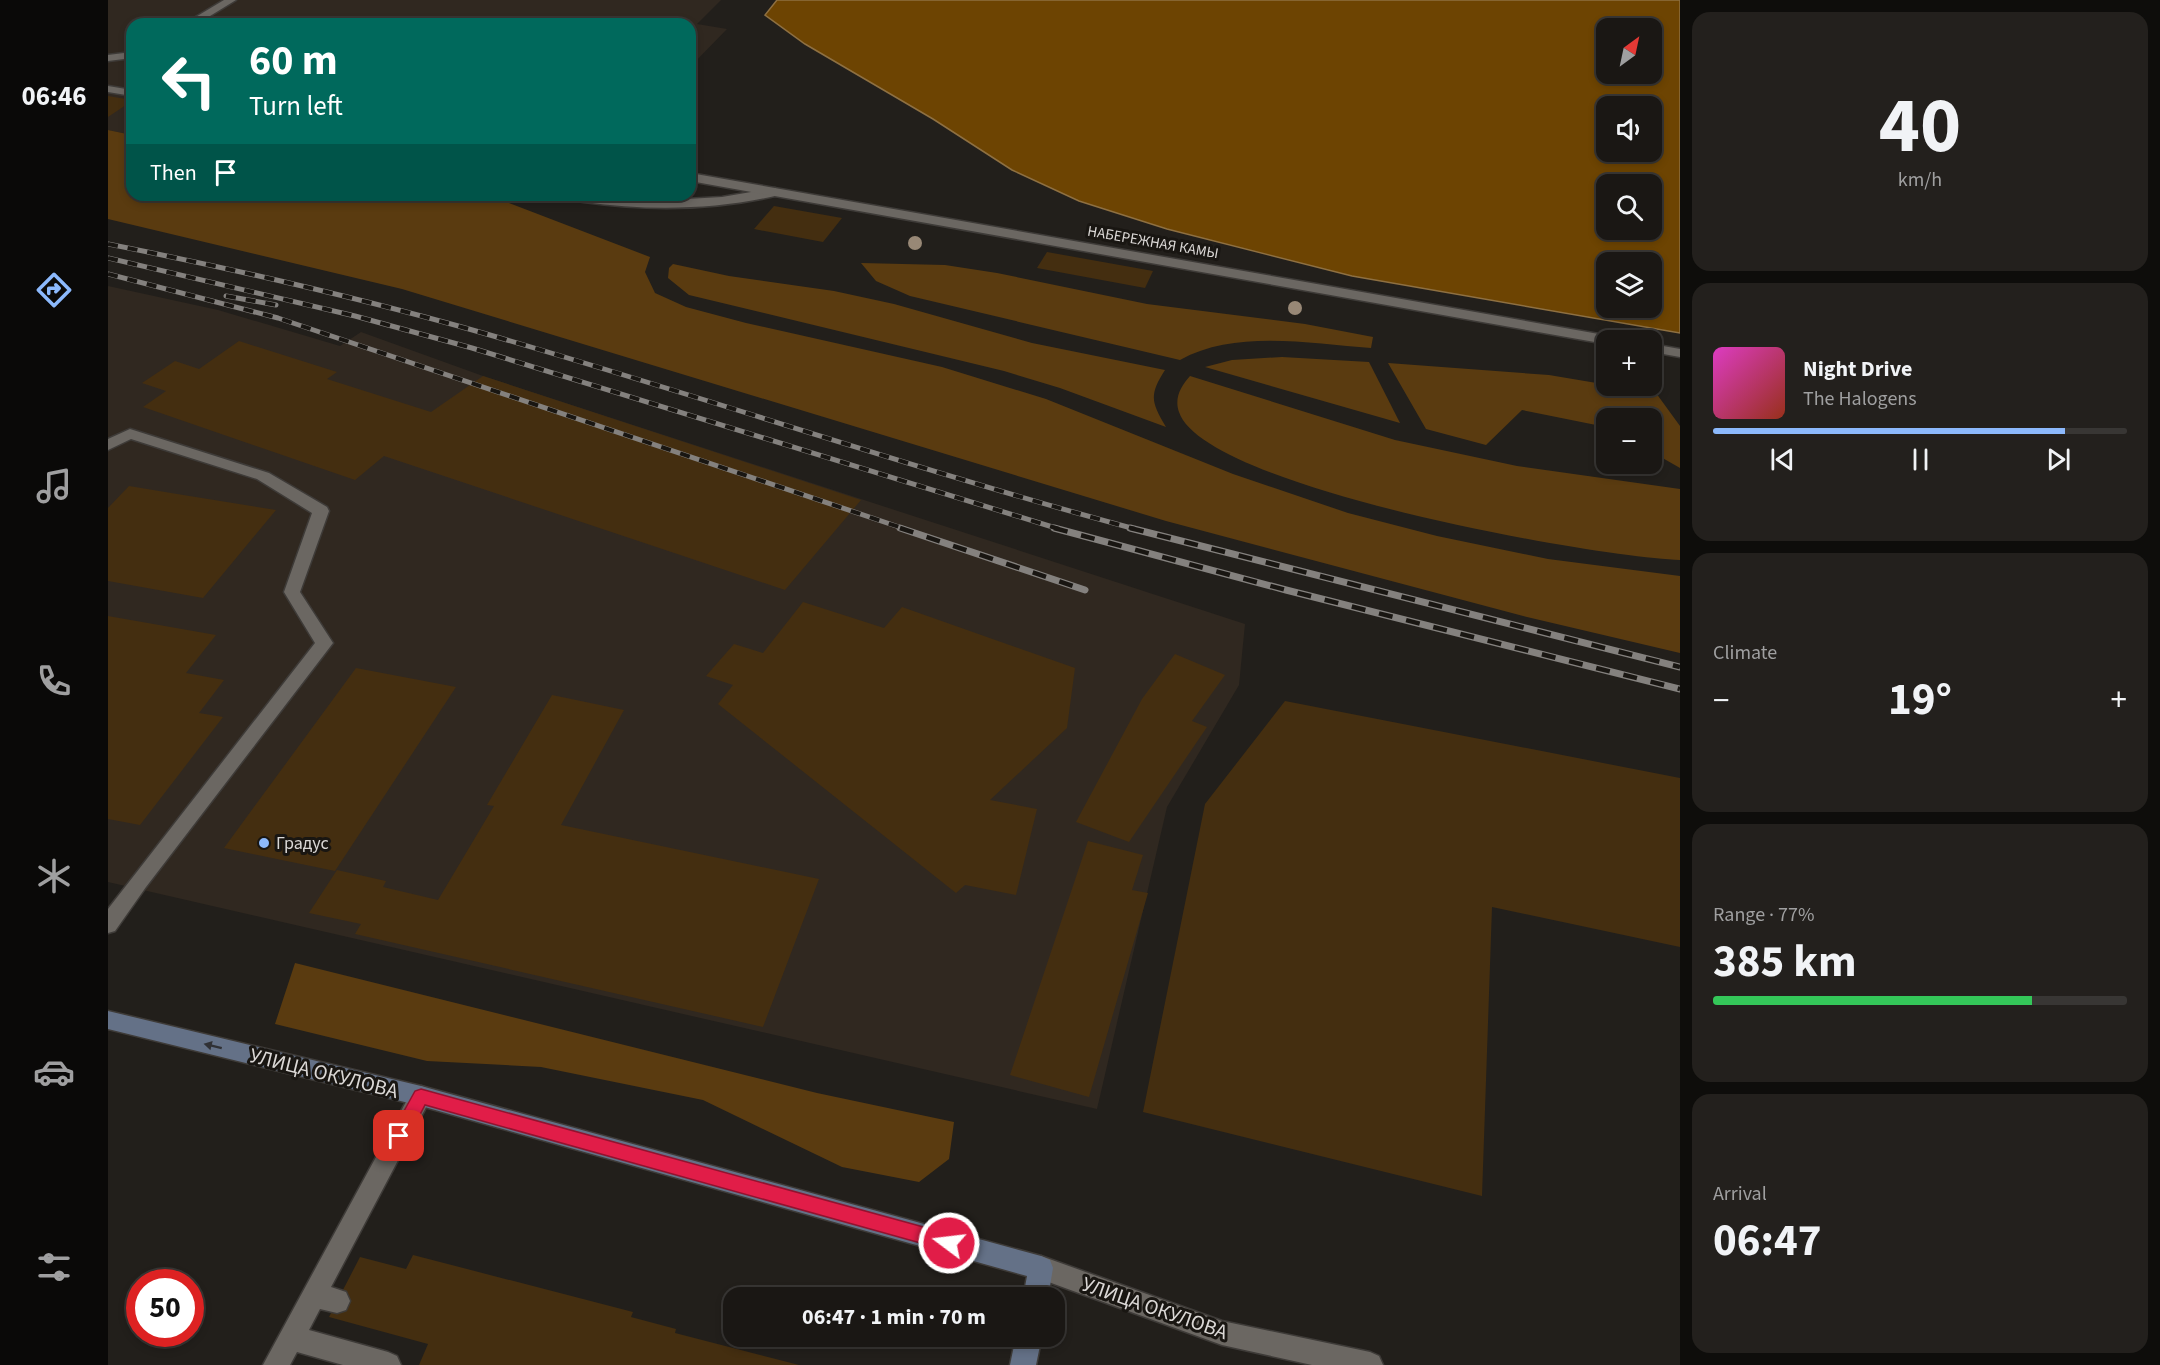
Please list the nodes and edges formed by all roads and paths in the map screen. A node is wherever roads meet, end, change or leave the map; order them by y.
1 (231, 0) edge
2 (200, 18) edge
3 (126, 56) edge
4 (108, 58) edge
5 (108, 89) edge
6 (126, 92) edge
7 (696, 178) edge
8 (775, 192) junction
9 (599, 201) edge
10 (1596, 338) edge
11 (1662, 350) edge
12 (1680, 353) edge
13 (108, 445) edge
14 (108, 925) edge
15 (108, 1020) edge
16 (421, 1096) junction
17 (1041, 1268) junction
18 (1037, 1287) edge
19 (291, 1338) junction
20 (1027, 1347) edge
21 (276, 1365) edge
22 (388, 1365) edge
23 (1023, 1365) edge
24 (1370, 1365) edge

1 - 2 street
3 - 4 street
5 - 6 street
7 - 8 street, НАБЕРЕЖНАЯ КАМЫ
8 - 9 street
8 - 10 street, НАБЕРЕЖНАЯ КАМЫ
11 - 12 street
13 - 14 street
16 -> 15 main road, УЛИЦА ОКУЛОВА
16 - 17 main road, УЛИЦА ОКУЛОВА
16 - 19 street
17 - 18 main road
17 - 24 street, УЛИЦА ОКУЛОВА
19 - 21 street
19 - 22 street
20 - 23 main road

